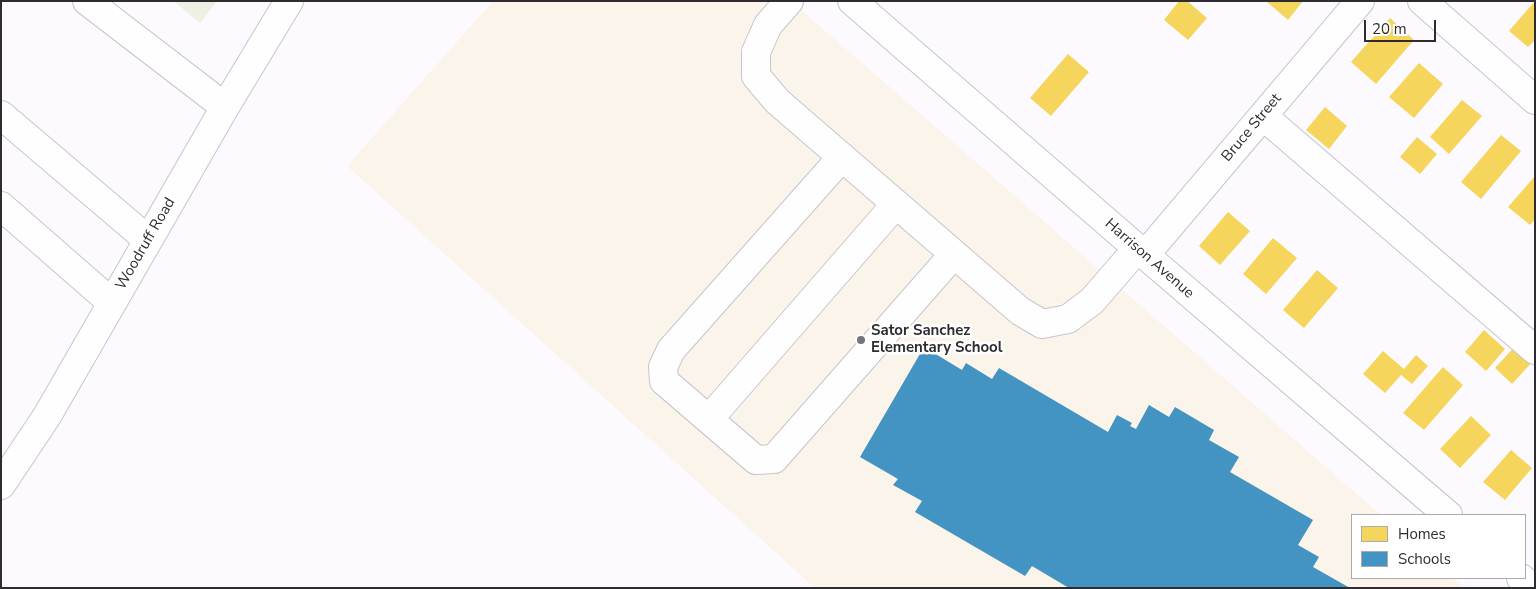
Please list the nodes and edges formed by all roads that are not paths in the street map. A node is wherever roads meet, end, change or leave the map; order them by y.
1 (87, 1) edge
2 (289, 1) edge
3 (789, 1) edge
4 (852, 1) edge
5 (1360, 1) edge
6 (1422, 1) edge
7 (1535, 100) edge
8 (225, 107) junction
9 (1, 115) edge
10 (1263, 116) junction
11 (842, 157) junction
12 (896, 204) junction
13 (1, 206) edge
14 (149, 238) junction
15 (1141, 252) junction
16 (954, 254) junction
17 (112, 303) junction
18 (1535, 350) edge
19 (709, 419) junction
20 (1, 485) edge
21 (1447, 514) edge
22 (1522, 579) edge
23 (1532, 588) edge

1 - 8 street
2 - 8 street, Woodruff Road
3 - 11 street, Bruce Street
4 - 15 street, Harrison Avenue
5 - 10 street, Bruce Street
6 - 7 street
8 - 14 street, Woodruff Road
9 - 14 street
10 - 15 street, Bruce Street
10 - 18 street
11 - 12 street, Bruce Street
11 - 19 street
12 - 16 street, Bruce Street
12 - 19 street
13 - 17 street
14 - 17 street, Woodruff Road
15 - 16 street, Bruce Street
15 - 21 street, Harrison Avenue
16 - 19 street
17 - 20 street, Woodruff Road
22 - 23 street

